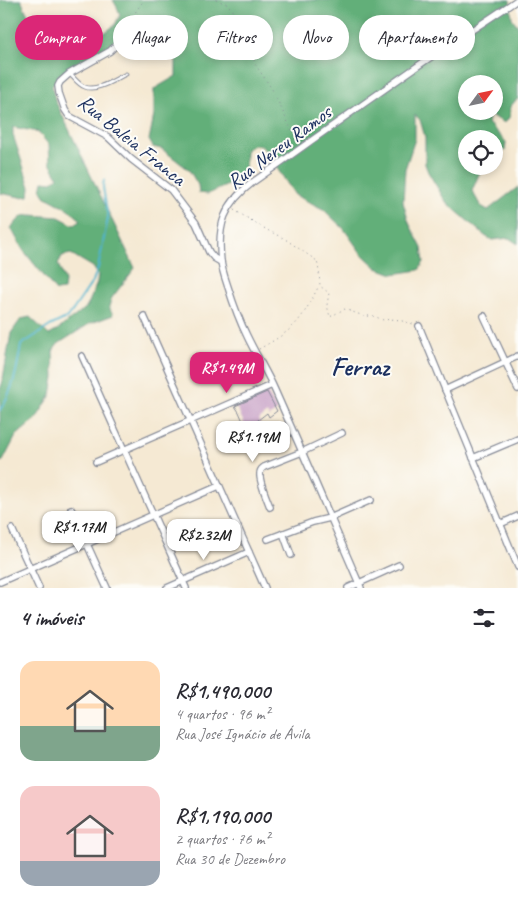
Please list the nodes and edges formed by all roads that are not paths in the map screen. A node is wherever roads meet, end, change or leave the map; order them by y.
1 (517, 0) edge
2 (113, 48) edge
3 (69, 74) junction
4 (126, 74) dead end
5 (221, 262) junction
6 (144, 316) dead end
7 (484, 316) dead end
8 (419, 326) road end
9 (82, 356) dead end
10 (518, 356) edge
11 (505, 362) junction
12 (272, 385) junction
13 (445, 390) junction
14 (518, 390) edge
15 (190, 421) junction
16 (342, 434) dead end
17 (518, 439) edge
18 (124, 450) junction
19 (302, 452) junction
20 (473, 458) junction
21 (96, 462) dead end
22 (219, 486) junction
23 (370, 500) dead end
24 (270, 507) dead end
25 (71, 509) dead end
26 (153, 515) junction
27 (518, 516) edge
28 (330, 518) junction
29 (500, 524) junction
30 (12, 529) dead end
31 (283, 533) junction
32 (268, 539) dead end
33 (87, 544) junction
34 (249, 552) junction
35 (291, 555) dead end
36 (400, 565) dead end
37 (518, 567) edge
38 (30, 569) junction
39 (183, 581) junction
40 (0, 582) edge
41 (360, 586) edge
42 (39, 588) edge
43 (107, 588) edge
44 (167, 588) edge
45 (186, 588) edge
46 (265, 588) edge
47 (348, 588) edge

1 - 5 street, Rua Nereu Ramos
2 - 3 street, Rua Baleia Franca
3 - 4 lane
3 - 5 street, Rua Baleia Franca
5 - 12 street, Rua Nereu Ramos
6 - 15 street
7 - 11 street
8 - 13 street
9 - 18 street
10 - 11 street
11 - 13 street
11 - 14 street
12 - 15 street
12 - 19 street, Rua Nereu Ramos
13 - 20 street
15 - 18 street
15 - 22 street
16 - 19 street
17 - 20 street
18 - 21 street
18 - 26 street
19 - 24 street
19 - 28 street, Rua Nereu Ramos
20 - 29 street
22 - 26 street
22 - 34 street
23 - 28 street
25 - 33 street
26 - 33 street
26 - 39 street
27 - 29 street
28 - 31 street
28 - 41 street, Rua Nereu Ramos
29 - 37 street
30 - 38 street
31 - 32 street
31 - 35 street
33 - 38 street
33 - 43 street
34 - 39 street
34 - 46 street
36 - 41 street
38 - 40 street
38 - 42 street
39 - 44 street
39 - 45 street
41 - 47 street

